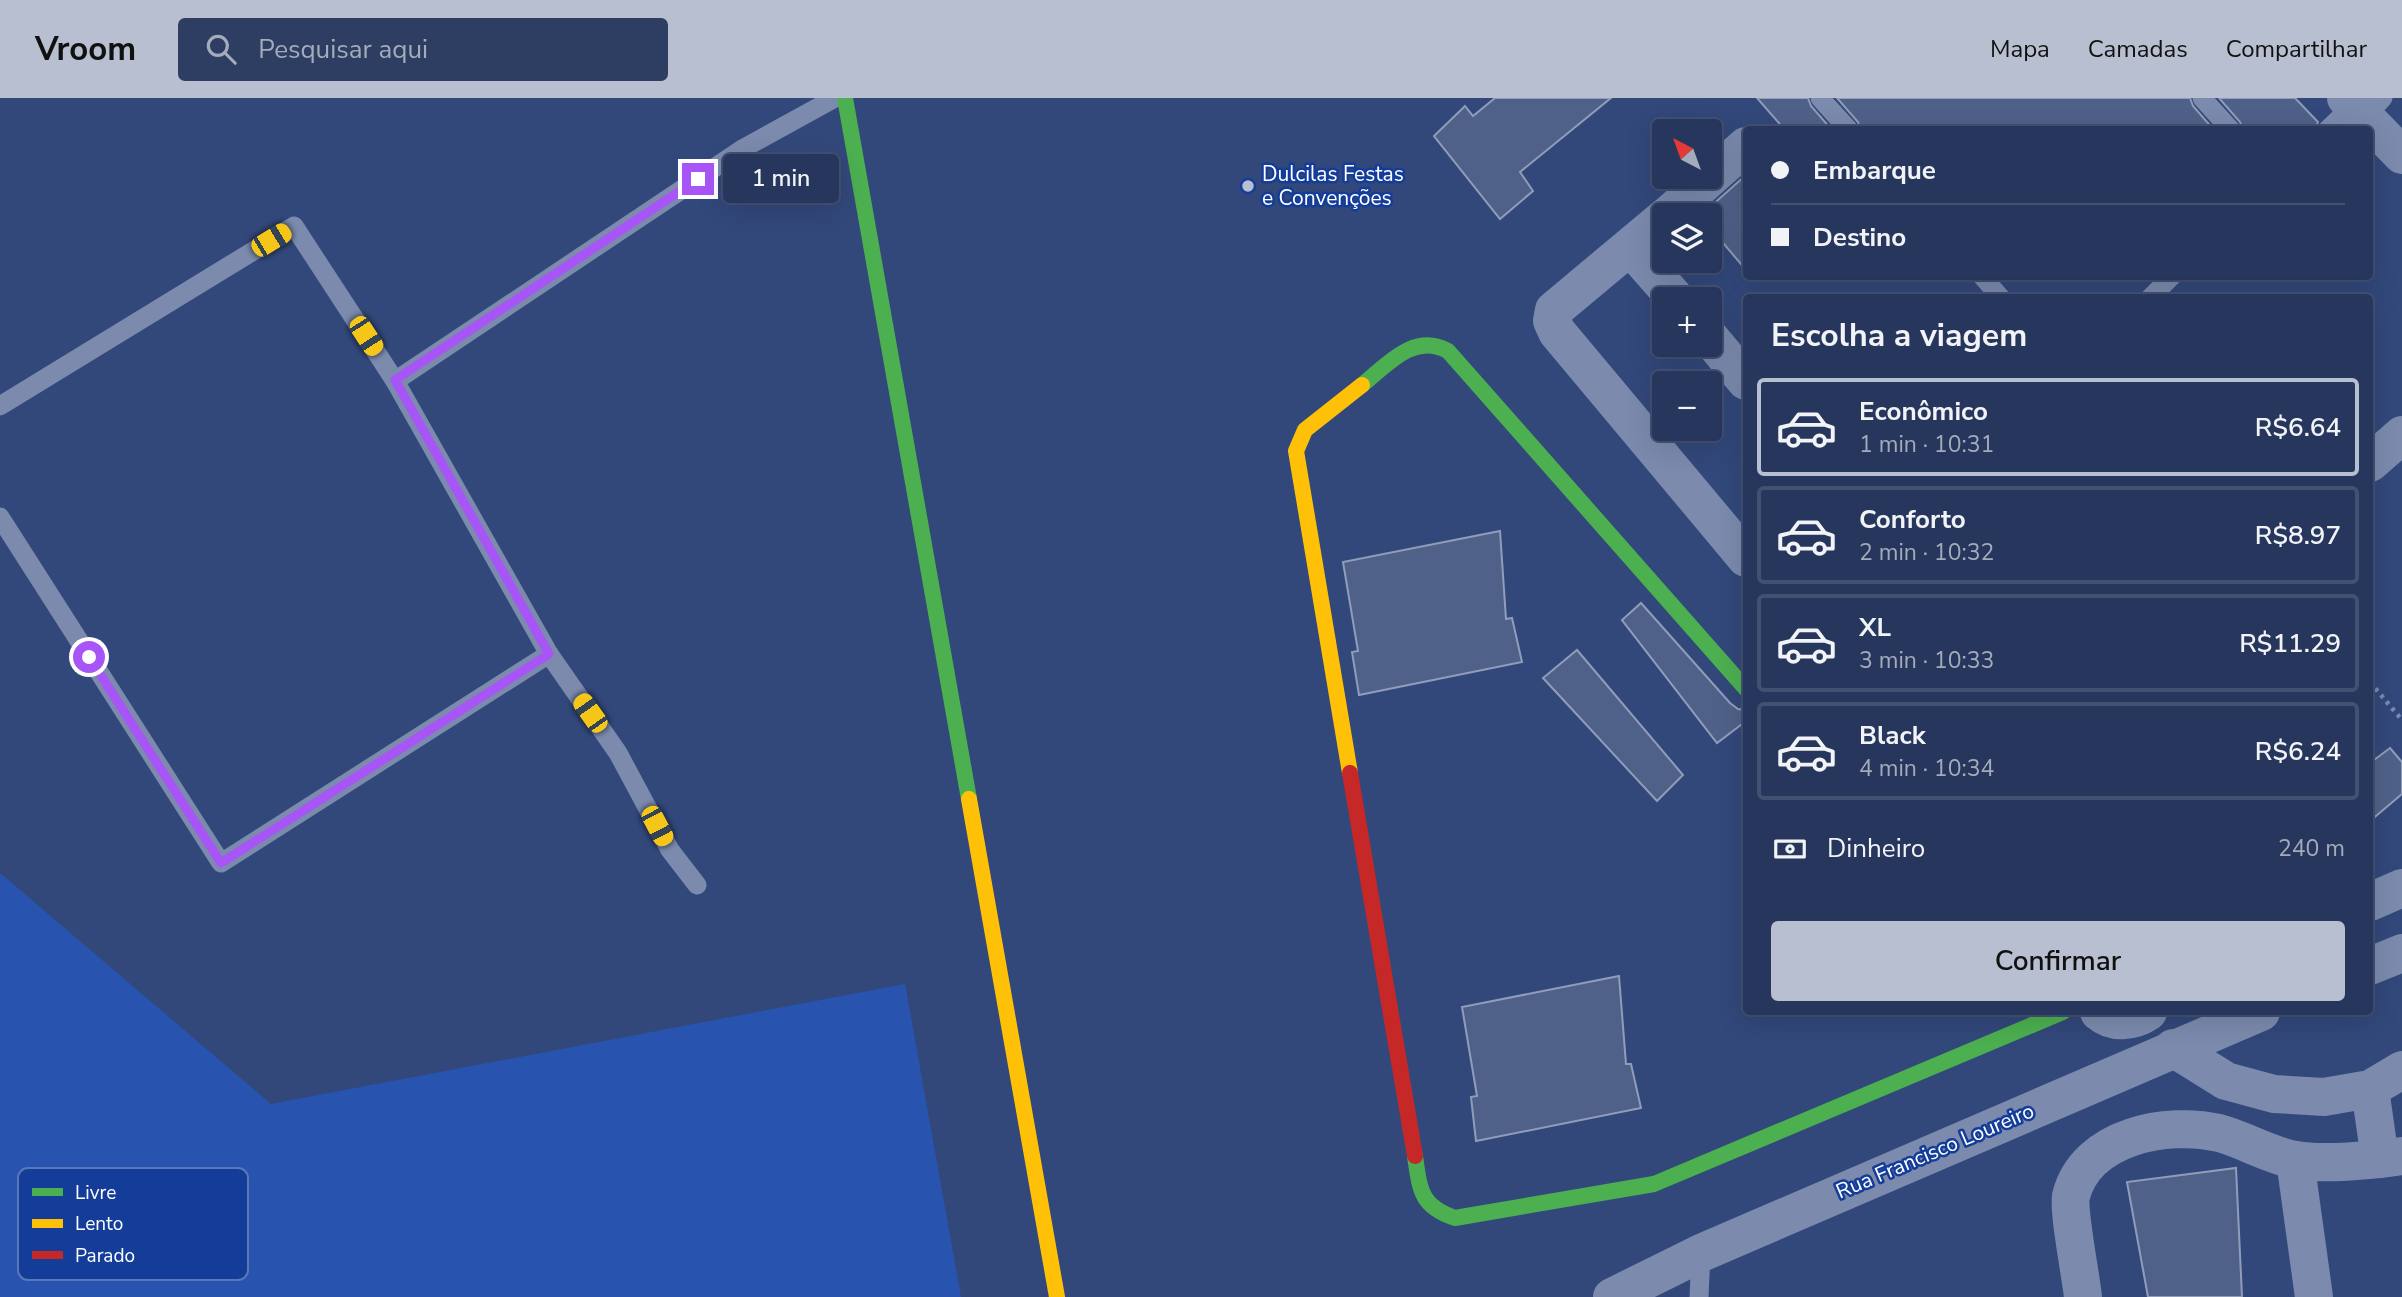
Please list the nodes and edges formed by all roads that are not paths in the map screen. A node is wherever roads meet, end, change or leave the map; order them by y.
1 (835, 98) edge
2 (845, 98) edge
3 (1820, 98) edge
4 (2202, 98) edge
5 (2355, 110) edge
6 (1845, 126) edge
7 (2227, 126) edge
8 (2372, 126) edge
9 (2373, 127) edge
10 (1743, 149) edge
11 (2402, 155) edge
12 (1682, 203) edge
13 (1652, 229) edge
14 (1631, 248) junction
15 (1985, 280) edge
16 (2168, 280) edge
17 (1665, 287) edge
18 (1998, 294) edge
19 (2154, 294) edge
20 (1722, 352) edge
21 (1743, 377) edge
22 (395, 380) junction
23 (0, 406) edge
24 (2402, 435) edge
25 (2373, 460) edge
26 (0, 519) edge
27 (1743, 554) edge
28 (549, 654) junction
29 (1743, 686) edge
30 (697, 885) dead end
31 (2402, 888) edge
32 (2373, 901) edge
33 (2402, 953) edge
34 (2373, 965) edge
35 (2056, 1015) edge
36 (2106, 1015) edge
37 (2143, 1015) edge
38 (2254, 1015) edge
39 (2173, 1048) junction
40 (2386, 1079) edge
41 (2391, 1158) edge
42 (2295, 1160) junction
43 (1701, 1253) junction
44 (1057, 1297) edge
45 (1612, 1297) edge
46 (1699, 1297) edge
47 (2083, 1297) edge
48 (2314, 1297) edge

1 - 22 lane
2 - 44 street
3 - 6 lane
4 - 7 lane
5 - 8 street
9 - 11 street
10 - 12 street
13 - 14 street
14 - 17 street
14 - 27 street
15 - 18 lane
16 - 19 lane
20 - 21 street
22 - 23 lane
22 - 28 lane
24 - 25 street
26 - 28 lane
28 - 30 lane
29 - 35 street
31 - 32 street
33 - 34 street
36 - 37 street
38 - 39 street, Rua Francisco Loureiro
39 - 40 street
39 - 43 street, Rua Francisco Loureiro
40 - 41 street
41 - 42 street
42 - 47 street
42 - 48 street
43 - 45 street, Rua Francisco Loureiro
43 - 46 lane

